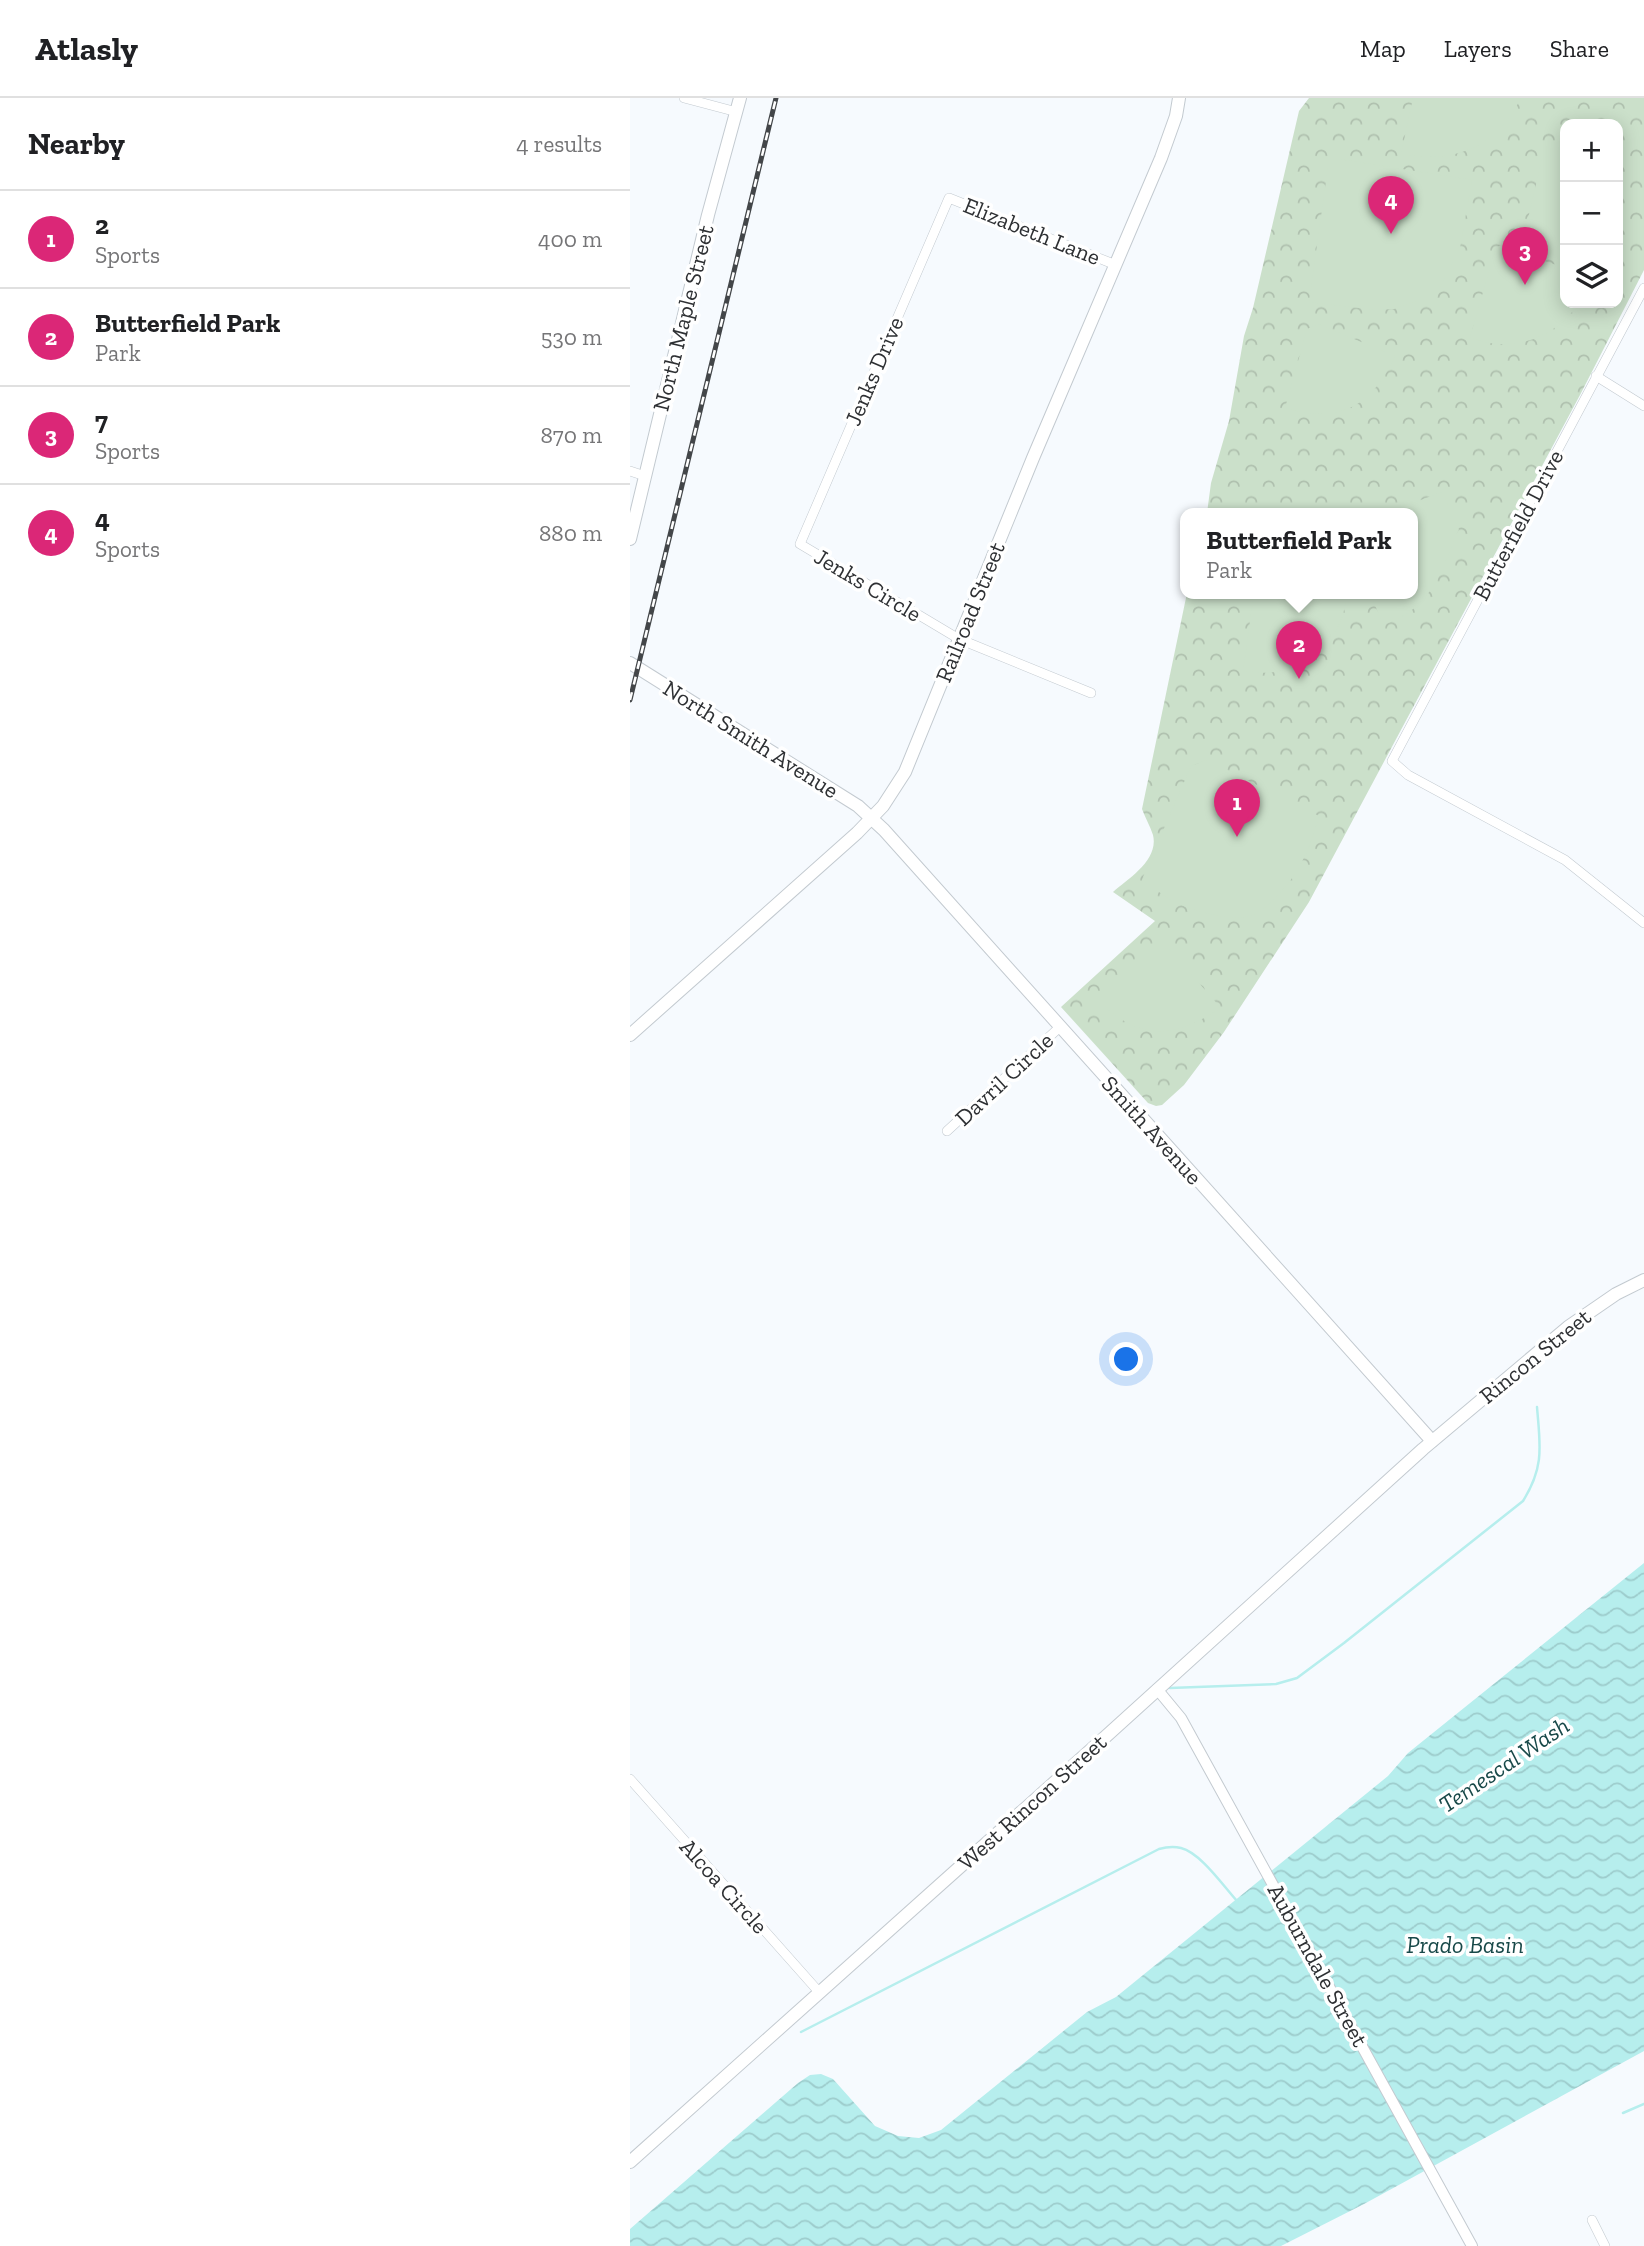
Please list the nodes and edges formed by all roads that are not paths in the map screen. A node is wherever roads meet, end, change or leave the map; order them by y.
1 (684, 98) edge
2 (740, 98) edge
3 (1178, 98) edge
4 (737, 112) junction
5 (949, 198) joint
6 (1116, 265) junction
7 (1644, 288) edge
8 (1596, 376) junction
9 (1644, 406) edge
10 (630, 471) edge
11 (645, 476) junction
12 (630, 539) edge
13 (800, 544) joint
14 (959, 639) junction
15 (630, 663) edge
16 (1091, 693) dead end
17 (871, 818) junction
18 (1644, 923) edge
19 (1061, 1026) junction
20 (630, 1035) edge
21 (947, 1131) dead end
22 (1644, 1280) edge
23 (1432, 1441) junction
24 (1157, 1689) junction
25 (630, 1780) edge
26 (819, 1992) junction
27 (630, 2162) edge
28 (1592, 2220) dead end
29 (1472, 2246) edge
30 (1605, 2246) edge

1 - 4 street
2 - 4 main road, North Maple Street
3 - 6 main road, Railroad Street
4 - 11 main road, North Maple Street
5 - 6 street, Elizabeth Lane
5 - 13 street, Jenks Drive
6 - 14 main road, Railroad Street
7 - 8 street, Butterfield Drive
8 - 9 street
8 - 18 street, Butterfield Drive
10 - 11 street
11 - 12 main road, North Maple Street
13 - 14 street, Jenks Circle
14 - 16 street, Jenks Circle
14 - 17 main road, Railroad Street
15 - 17 main road, North Smith Avenue
17 - 19 main road, Smith Avenue
17 - 20 main road, Railroad Street
19 - 21 street, Davril Circle
19 - 23 main road, Smith Avenue
22 - 23 main road, Rincon Street
23 - 24 main road, West Rincon Street
24 - 26 main road, West Rincon Street
24 - 29 street, Auburndale Street
25 - 26 street, Alcoa Circle
26 - 27 main road, West Rincon Street
28 - 30 street

